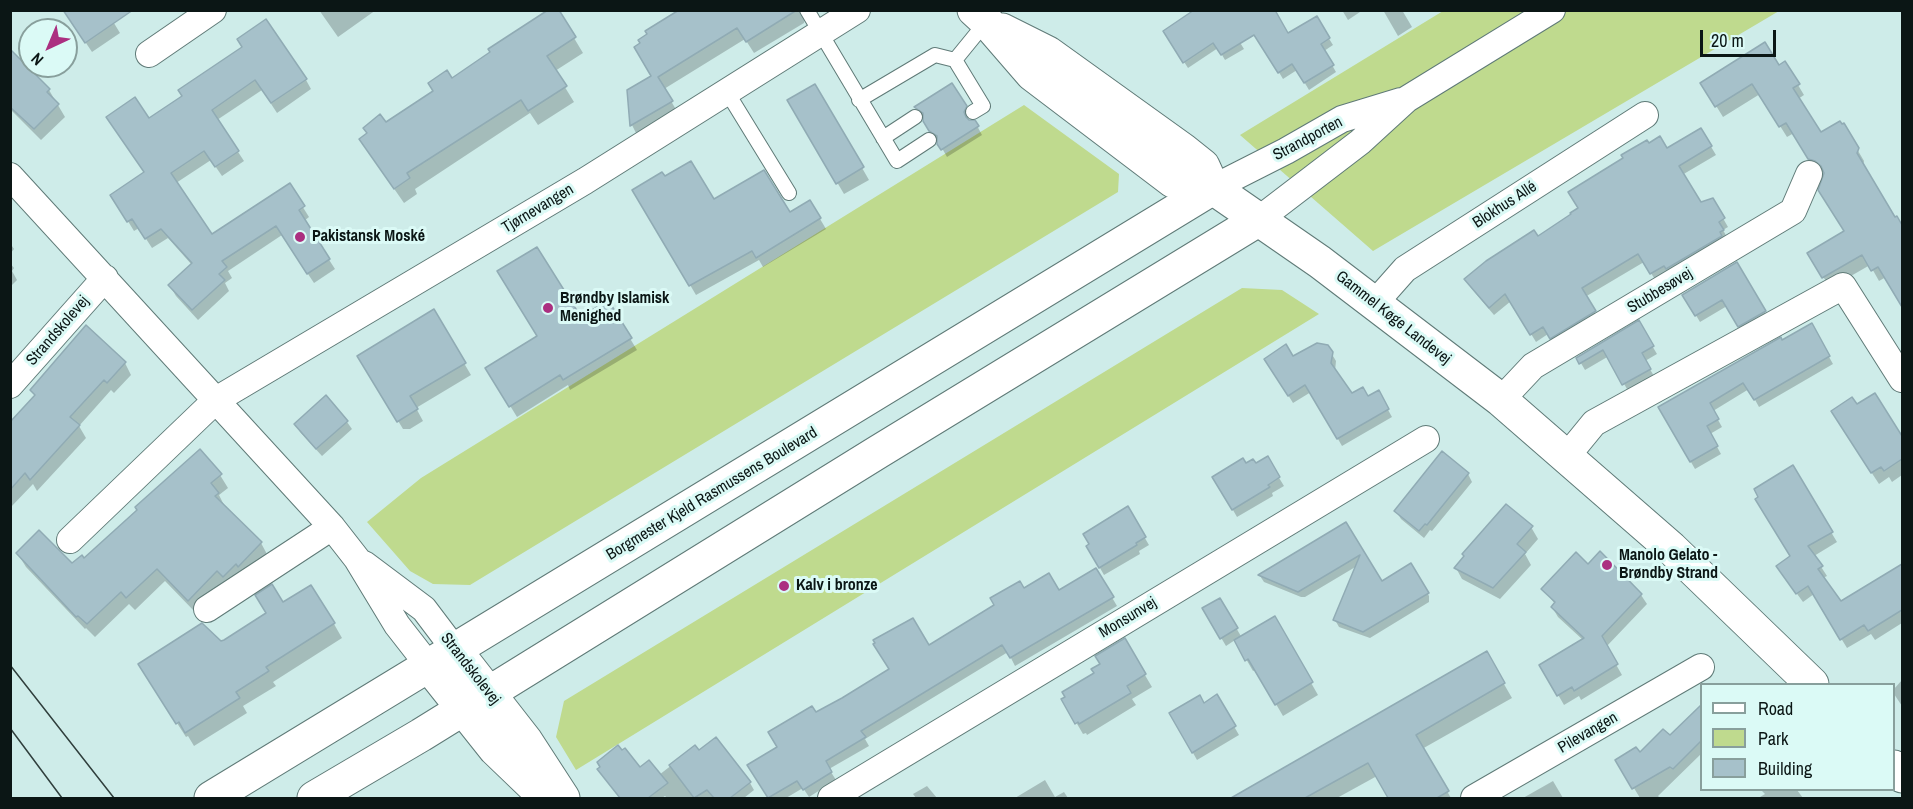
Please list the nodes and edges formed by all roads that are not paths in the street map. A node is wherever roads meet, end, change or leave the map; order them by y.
1 (213, 10) edge
2 (807, 10) edge
3 (856, 10) edge
4 (1552, 10) edge
5 (980, 16) edge
6 (822, 34) junction
7 (149, 54) dead end
8 (955, 60) junction
9 (727, 92) junction
10 (1407, 99) junction
11 (859, 100) junction
12 (973, 112) dead end
13 (1645, 115) dead end
14 (915, 117) dead end
15 (883, 138) junction
16 (929, 140) dead end
17 (1809, 174) dead end
18 (10, 176) edge
19 (1213, 188) junction
20 (789, 193) dead end
21 (1258, 220) junction
22 (105, 278) junction
23 (1374, 304) junction
24 (1902, 379) edge
25 (10, 385) edge
26 (216, 400) junction
27 (1501, 400) junction
28 (1426, 439) dead end
29 (1566, 456) junction
30 (332, 527) junction
31 (70, 540) dead end
32 (207, 609) dead end
33 (442, 658) junction
34 (1701, 667) dead end
35 (1811, 683) edge
36 (476, 700) junction
37 (211, 798) edge
38 (314, 798) edge
39 (546, 798) edge
40 (563, 798) edge
41 (831, 798) edge
42 (1474, 798) edge

1 - 7 street
2 - 6 lane
3 - 6 street, Tjørnevangen
4 - 10 street, Strandporten
5 - 8 lane
5 - 19 street, Gammel Køge Landevej
6 - 9 street, Tjørnevangen
6 - 11 lane
8 - 11 lane
8 - 12 lane
9 - 20 lane
9 - 26 street, Tjørnevangen
10 - 19 street, Strandporten
10 - 21 street, Strandporten
11 - 15 lane
13 - 23 street, Blokhus Allé
14 - 15 lane
15 - 16 lane
17 - 27 street, Stubbesøvej
18 - 22 street, Strandskolevej
19 - 21 street, Gammel Køge Landevej
19 - 33 street, Borgmester Kjeld Rasmussens Boulevard
21 - 23 street, Gammel Køge Landevej
21 - 36 street
22 - 25 street, Strandskolevej
22 - 26 street, Strandskolevej
23 - 27 street, Gammel Køge Landevej
24 - 29 street
26 - 30 street, Strandskolevej
26 - 31 street
27 - 29 street, Gammel Køge Landevej
28 - 41 street, Monsunvej
29 - 35 street, Gammel Køge Landevej
30 - 32 street
30 - 33 street, Strandskolevej
33 - 36 street, Strandskolevej
33 - 37 street, Borgmester Kjeld Rasmussens Boulevard
34 - 42 street, Pilevangen
36 - 38 street
36 - 39 street, Strandskolevej
36 - 40 street, Strandskolevej

